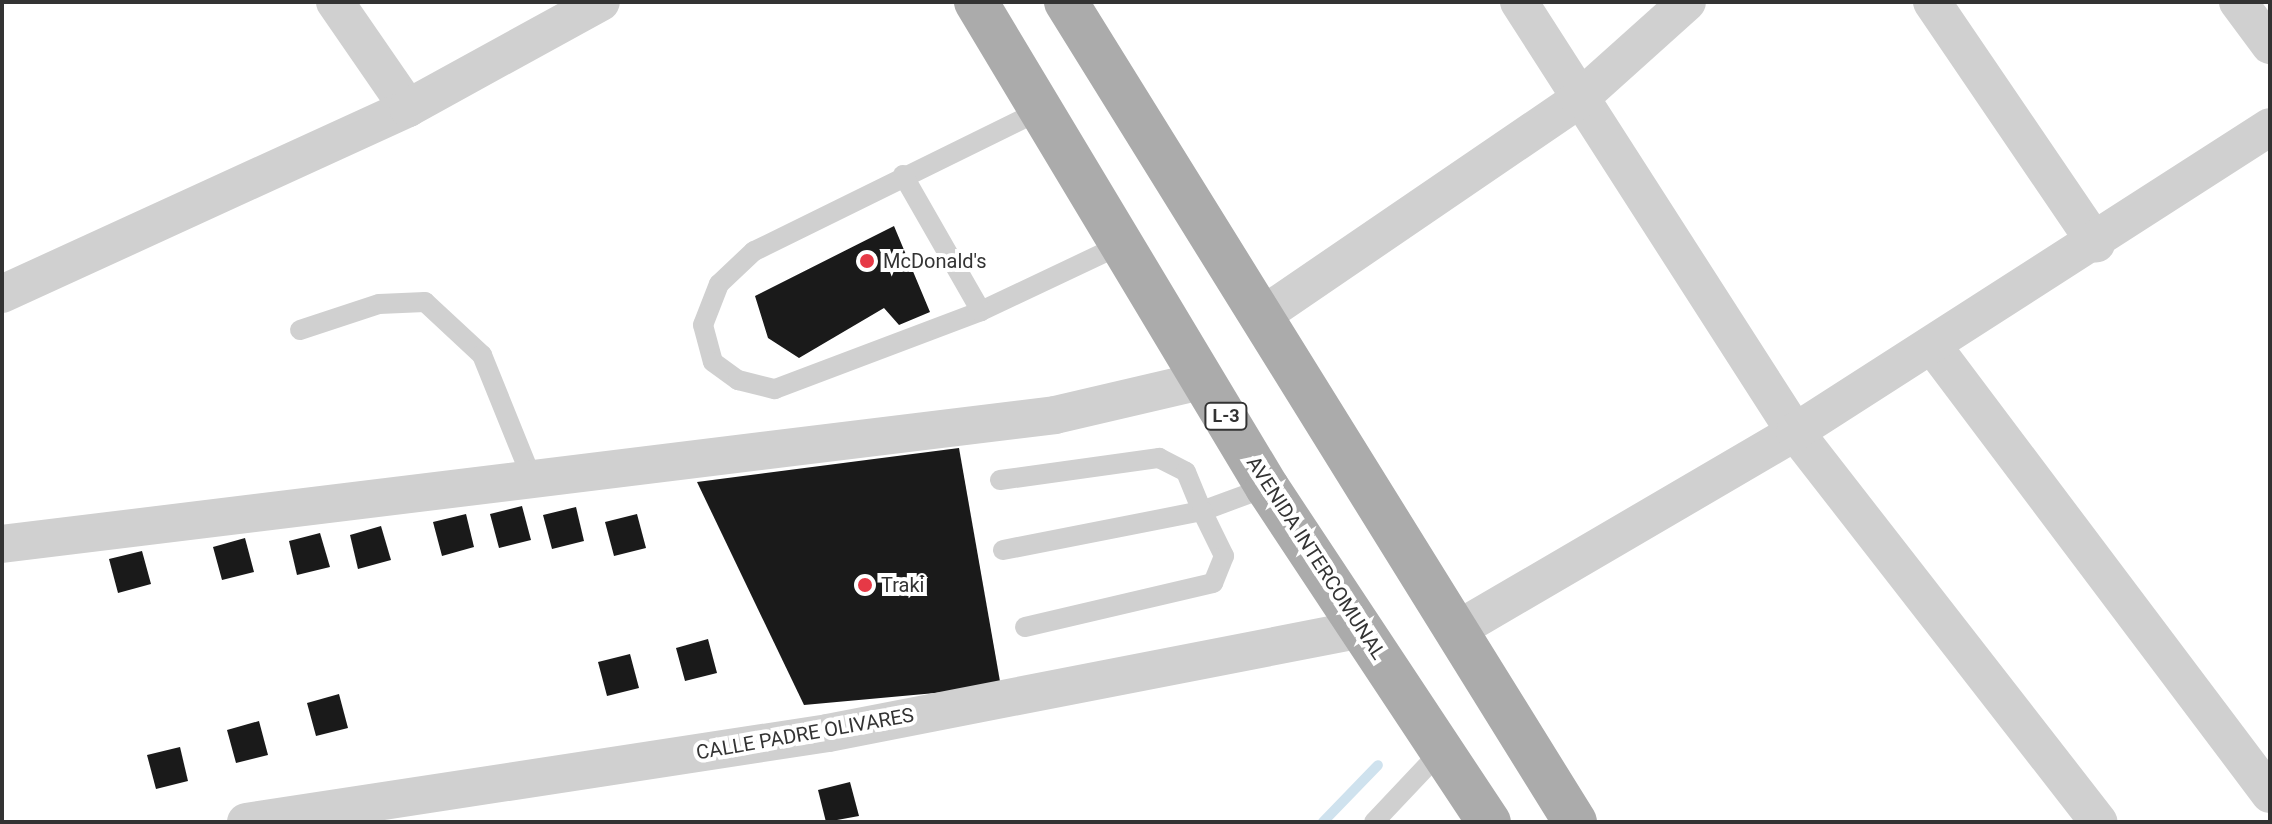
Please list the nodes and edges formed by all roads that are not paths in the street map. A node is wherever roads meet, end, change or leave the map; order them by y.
1 (335, 2) edge
2 (601, 2) edge
3 (976, 2) edge
4 (1066, 2) edge
5 (1519, 2) edge
6 (1687, 2) edge
7 (1932, 2) edge
8 (2238, 2) edge
9 (2270, 45) edge
10 (1579, 99) junction
11 (408, 108) junction
12 (1041, 110) junction
13 (2270, 127) edge
14 (903, 175) junction
15 (2096, 243) junction
16 (1123, 244) junction
17 (2, 294) edge
18 (981, 311) junction
19 (1260, 317) junction
20 (300, 330) dead end
21 (1932, 345) junction
22 (1205, 380) junction
23 (1795, 432) junction
24 (1000, 480) dead end
25 (534, 484) junction
26 (1267, 487) junction
27 (1202, 511) junction
28 (2, 544) edge
29 (1003, 550) dead end
30 (1025, 627) dead end
31 (1362, 629) junction
32 (1455, 631) junction
33 (1443, 749) junction
34 (2270, 794) edge
35 (246, 822) edge
36 (1374, 822) edge
37 (1489, 822) edge
38 (1575, 822) edge
39 (2099, 822) edge

1 - 11 street
2 - 11 street
3 - 12 main road, AVENIDA INTERCOMUNAL / L-3
4 - 19 main road
5 - 10 street
6 - 10 street
7 - 15 street
8 - 9 street
10 - 19 street
10 - 23 street
11 - 17 street
12 - 14 lane
12 - 16 main road, AVENIDA INTERCOMUNAL / L-3
13 - 15 street
14 - 18 lane
14 - 18 lane
15 - 21 street
16 - 18 lane
16 - 22 main road, AVENIDA INTERCOMUNAL / L-3
19 - 32 main road
20 - 25 lane
21 - 23 street
21 - 34 street
22 - 25 street
22 - 26 main road, AVENIDA INTERCOMUNAL / L-3
23 - 32 street
23 - 39 street
24 - 27 lane
25 - 28 street
26 - 27 lane
26 - 31 main road, AVENIDA INTERCOMUNAL / L-3
27 - 29 lane
27 - 30 lane
31 - 33 main road, AVENIDA INTERCOMUNAL / L-3
31 - 35 street, CALLE PADRE OLIVARES
32 - 38 main road
33 - 36 lane
33 - 37 main road, AVENIDA INTERCOMUNAL / L-3

